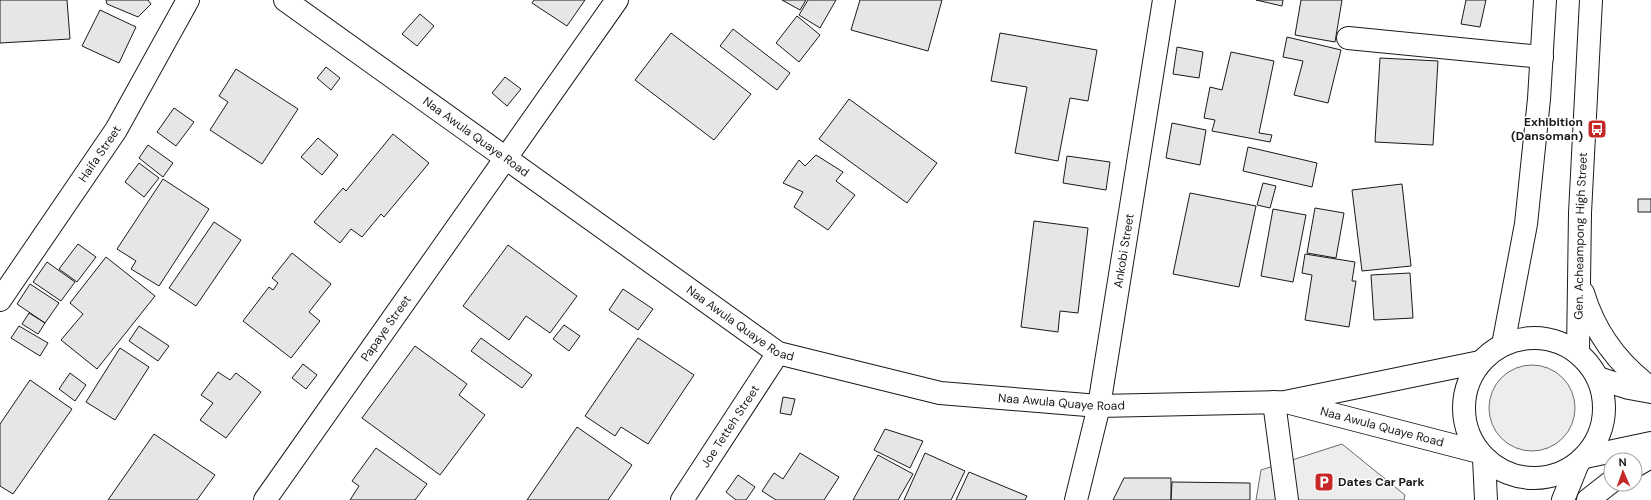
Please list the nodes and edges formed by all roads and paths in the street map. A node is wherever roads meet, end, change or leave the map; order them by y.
1 (188, 0) edge
2 (285, 0) edge
3 (617, 0) edge
4 (1164, 0) edge
5 (1545, 0) edge
6 (1591, 0) edge
7 (1348, 38) dead end
8 (1542, 58) junction
9 (506, 157) junction
10 (1579, 282) junction
11 (0, 300) edge
12 (1503, 345) junction
13 (1578, 352) junction
14 (778, 353) junction
15 (1480, 362) junction
16 (1598, 378) junction
17 (1651, 388) edge
18 (1651, 392) edge
19 (1279, 402) junction
20 (1099, 406) junction
21 (1482, 455) junction
22 (1647, 459) edge
23 (1582, 460) junction
24 (1603, 488) edge
25 (265, 500) edge
26 (682, 500) edge
27 (1076, 500) edge
28 (1287, 500) edge
29 (1486, 500) edge
30 (1563, 500) edge
31 (1588, 500) edge

1 - 11 street, Haifa Street
2 - 9 street, Naa Awula Quaye Road
3 - 9 street, Papaye Street
4 - 20 street, Ankobi Street
5 - 8 street
6 - 10 street, Gen. Acheampong High Street
7 - 8 street
8 - 12 street
9 - 14 street, Naa Awula Quaye Road
9 - 25 street, Papaye Street
10 - 13 street, Gen. Acheampong High Street
10 - 17 street
12 - 13 street
12 - 15 street
13 - 16 street
14 - 20 street, Naa Awula Quaye Road
14 - 26 street, Joe Tetteh Street
15 - 19 street, Naa Awula Quaye Road
15 - 21 street
16 - 18 street
16 - 23 street
19 - 20 street, Naa Awula Quaye Road
19 - 21 street, Naa Awula Quaye Road
19 - 28 street
20 - 27 street, Ankobi Street
21 - 23 street
21 - 29 street
22 - 23 street
23 - 30 street
24 - 31 street

